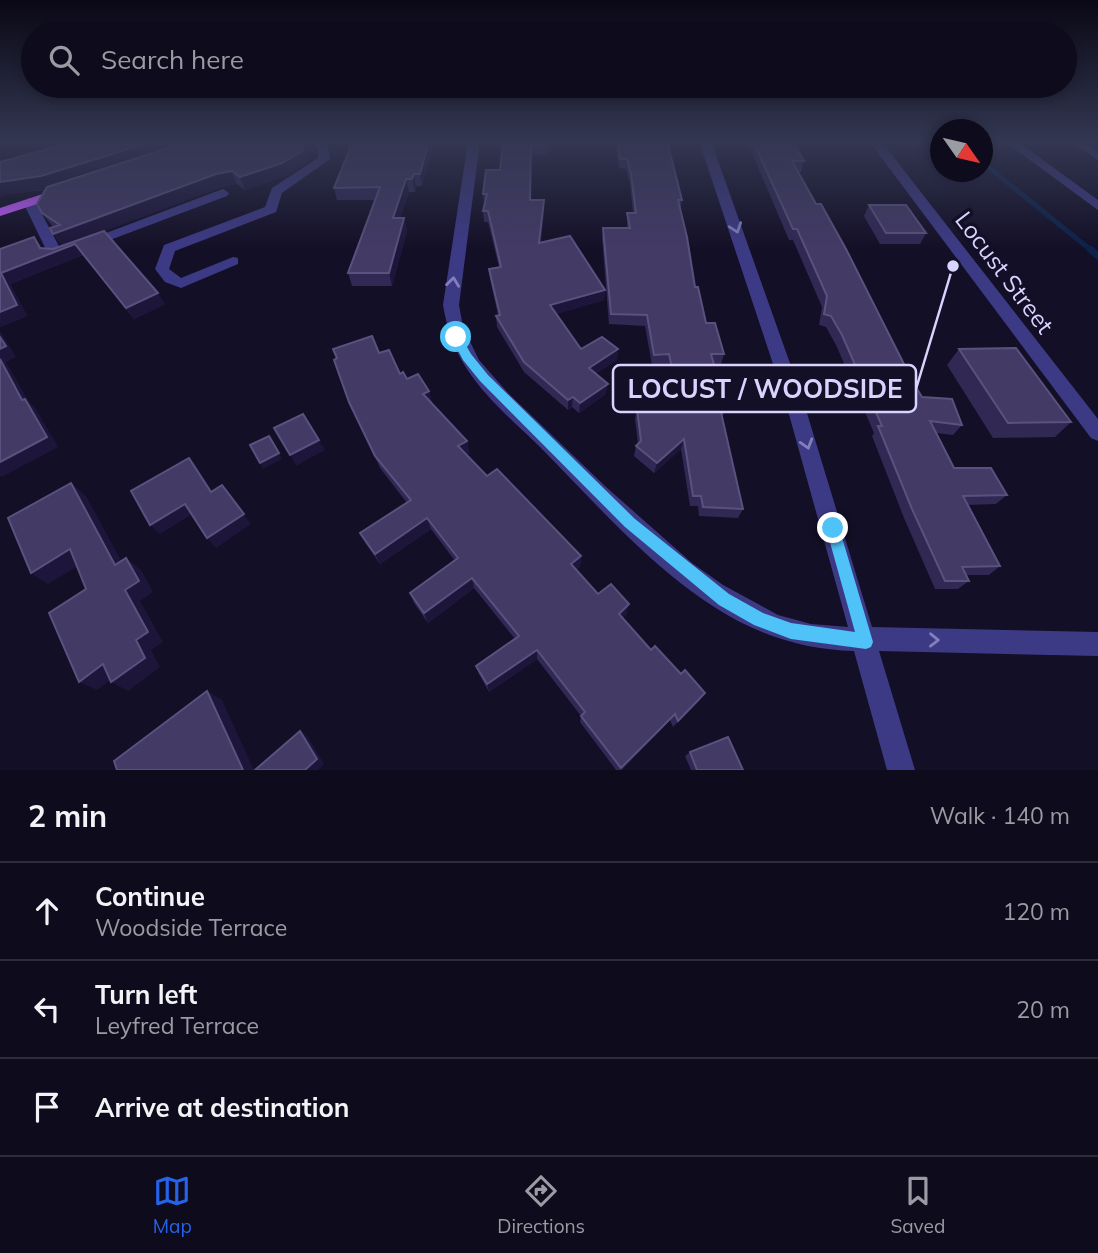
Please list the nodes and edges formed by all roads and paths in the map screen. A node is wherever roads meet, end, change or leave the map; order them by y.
1 (302, 177) edge
2 (468, 177) edge
3 (717, 177) edge
4 (902, 177) edge
5 (1059, 177) edge
6 (79, 186) edge
7 (223, 193) dead end
8 (29, 202) junction
9 (1098, 206) edge
10 (0, 212) edge
11 (233, 261) dead end
12 (1098, 433) edge
13 (866, 642) junction
14 (1098, 644) edge
15 (901, 770) edge

1 - 11 street
13 -> 2 street
3 -> 13 street
4 - 12 street, Locust Street
5 - 9 street
6 - 8 main road
7 - 8 street
8 - 10 main road
13 -> 14 street
13 - 15 street

